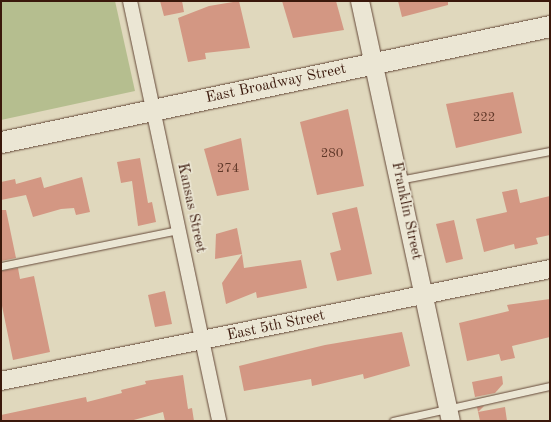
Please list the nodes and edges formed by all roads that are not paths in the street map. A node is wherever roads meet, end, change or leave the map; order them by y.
1 (130, 1) edge
2 (360, 1) edge
3 (550, 26) edge
4 (373, 63) junction
5 (153, 110) junction
6 (1, 142) edge
7 (550, 151) edge
8 (399, 180) junction
9 (178, 230) junction
10 (1, 266) edge
11 (550, 269) edge
12 (424, 295) junction
13 (202, 342) junction
14 (1, 380) edge
15 (550, 386) edge
16 (450, 414) edge
17 (219, 421) edge
18 (393, 421) edge

1 - 5 street, Kansas Street
2 - 4 street, Franklin Street
3 - 4 main road, East Broadway Street
4 - 5 main road, East Broadway Street
4 - 8 street, Franklin Street
5 - 6 main road, East Broadway Street
5 - 9 street, Kansas Street
7 - 8 lane
8 - 12 street, Franklin Street
9 - 10 lane
9 - 13 street, Kansas Street
11 - 12 street, East 5th Street
12 - 13 street, East 5th Street
12 - 16 street, Franklin Street
13 - 14 street, East 5th Street
13 - 17 street, Kansas Street
15 - 16 lane
16 - 18 lane

